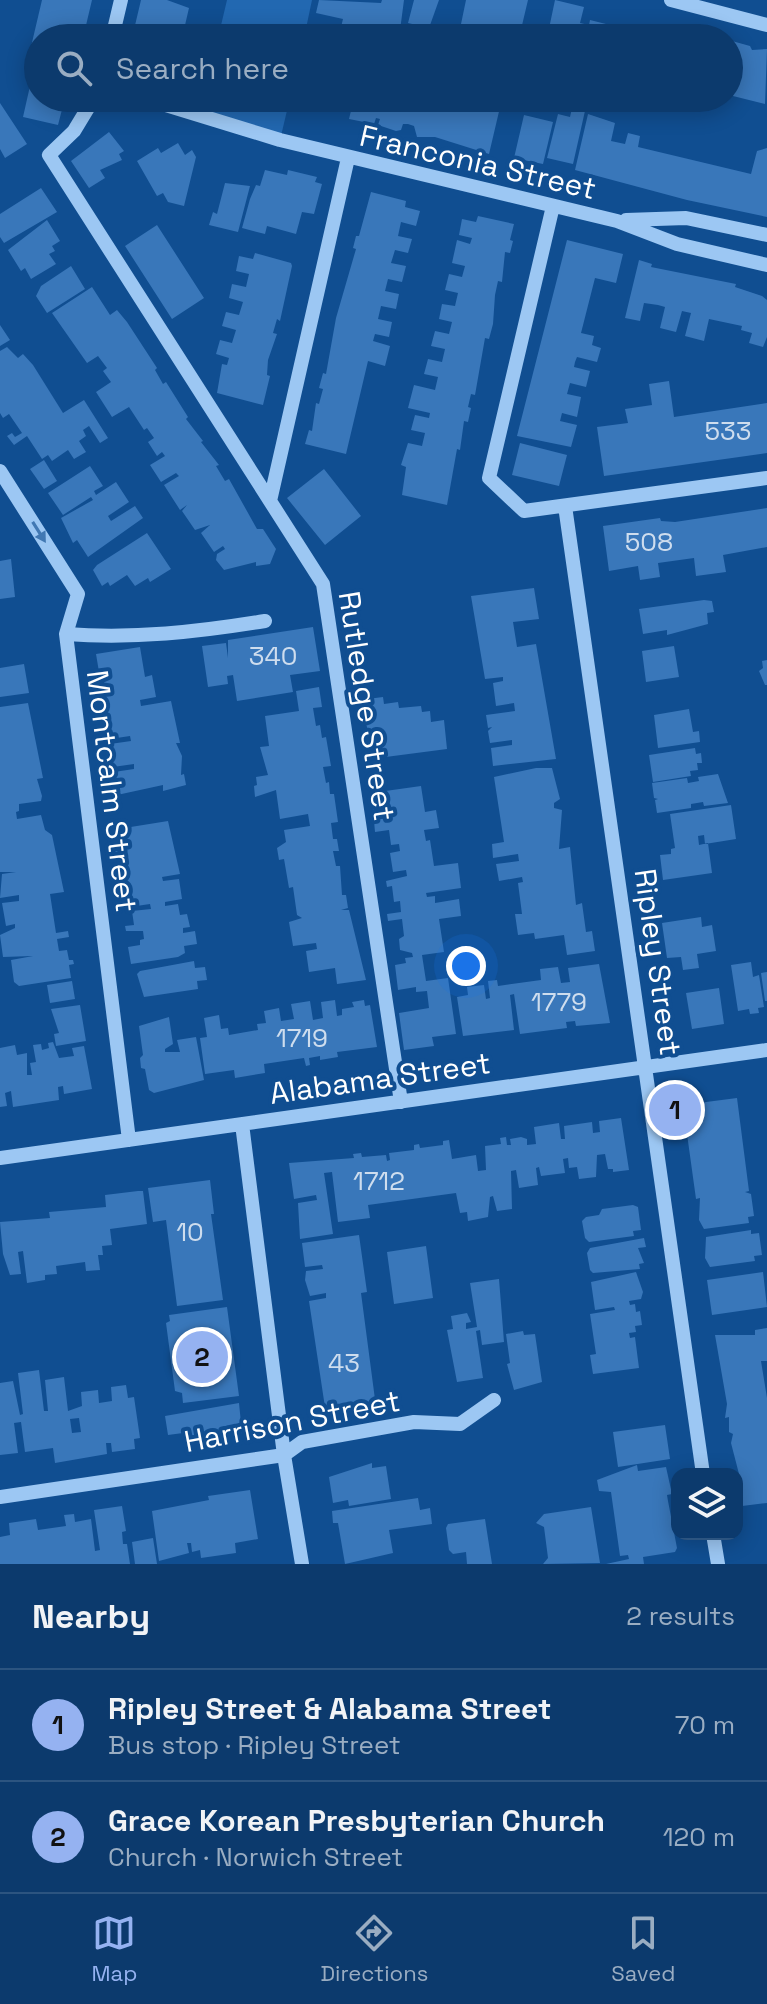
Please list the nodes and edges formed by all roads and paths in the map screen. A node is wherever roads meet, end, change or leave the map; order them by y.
1 (121, 0) edge
2 (671, 0) edge
3 (115, 24) edge
4 (767, 25) edge
5 (86, 112) edge
6 (191, 112) edge
7 (348, 158) junction
8 (553, 206) junction
9 (617, 221) junction
10 (767, 235) edge
11 (767, 265) edge
12 (0, 471) edge
13 (767, 478) edge
14 (270, 501) junction
15 (565, 506) junction
16 (265, 621) dead end
17 (66, 634) junction
18 (767, 1050) edge
19 (647, 1067) junction
20 (401, 1102) junction
21 (242, 1124) junction
22 (129, 1140) junction
23 (0, 1158) edge
24 (494, 1400) dead end
25 (284, 1455) junction
26 (702, 1468) edge
27 (0, 1497) edge
28 (714, 1540) edge
29 (302, 1564) edge
30 (718, 1564) edge

1 - 3 street
2 - 4 street
5 - 14 street, Rutledge Street
6 - 7 street, Franconia Street
7 - 8 street, Franconia Street
7 - 14 street
8 - 9 street, Franconia Street
8 - 15 street
9 - 10 street, Franconia Street
9 - 11 street, Franconia Street
12 -> 17 street, Montcalm Street
13 - 15 street
14 - 20 street, Rutledge Street
15 - 19 street, Ripley Street
16 - 17 street
17 - 22 street, Montcalm Street
18 - 19 street, Alabama Street
19 - 20 street, Alabama Street
19 - 26 street, Ripley Street
20 - 21 street, Alabama Street
21 - 22 street, Alabama Street
21 - 25 street
22 - 23 street, Alabama Street
24 - 25 street, Harrison Street
25 - 27 street, Harrison Street
25 - 29 street
28 - 30 street

